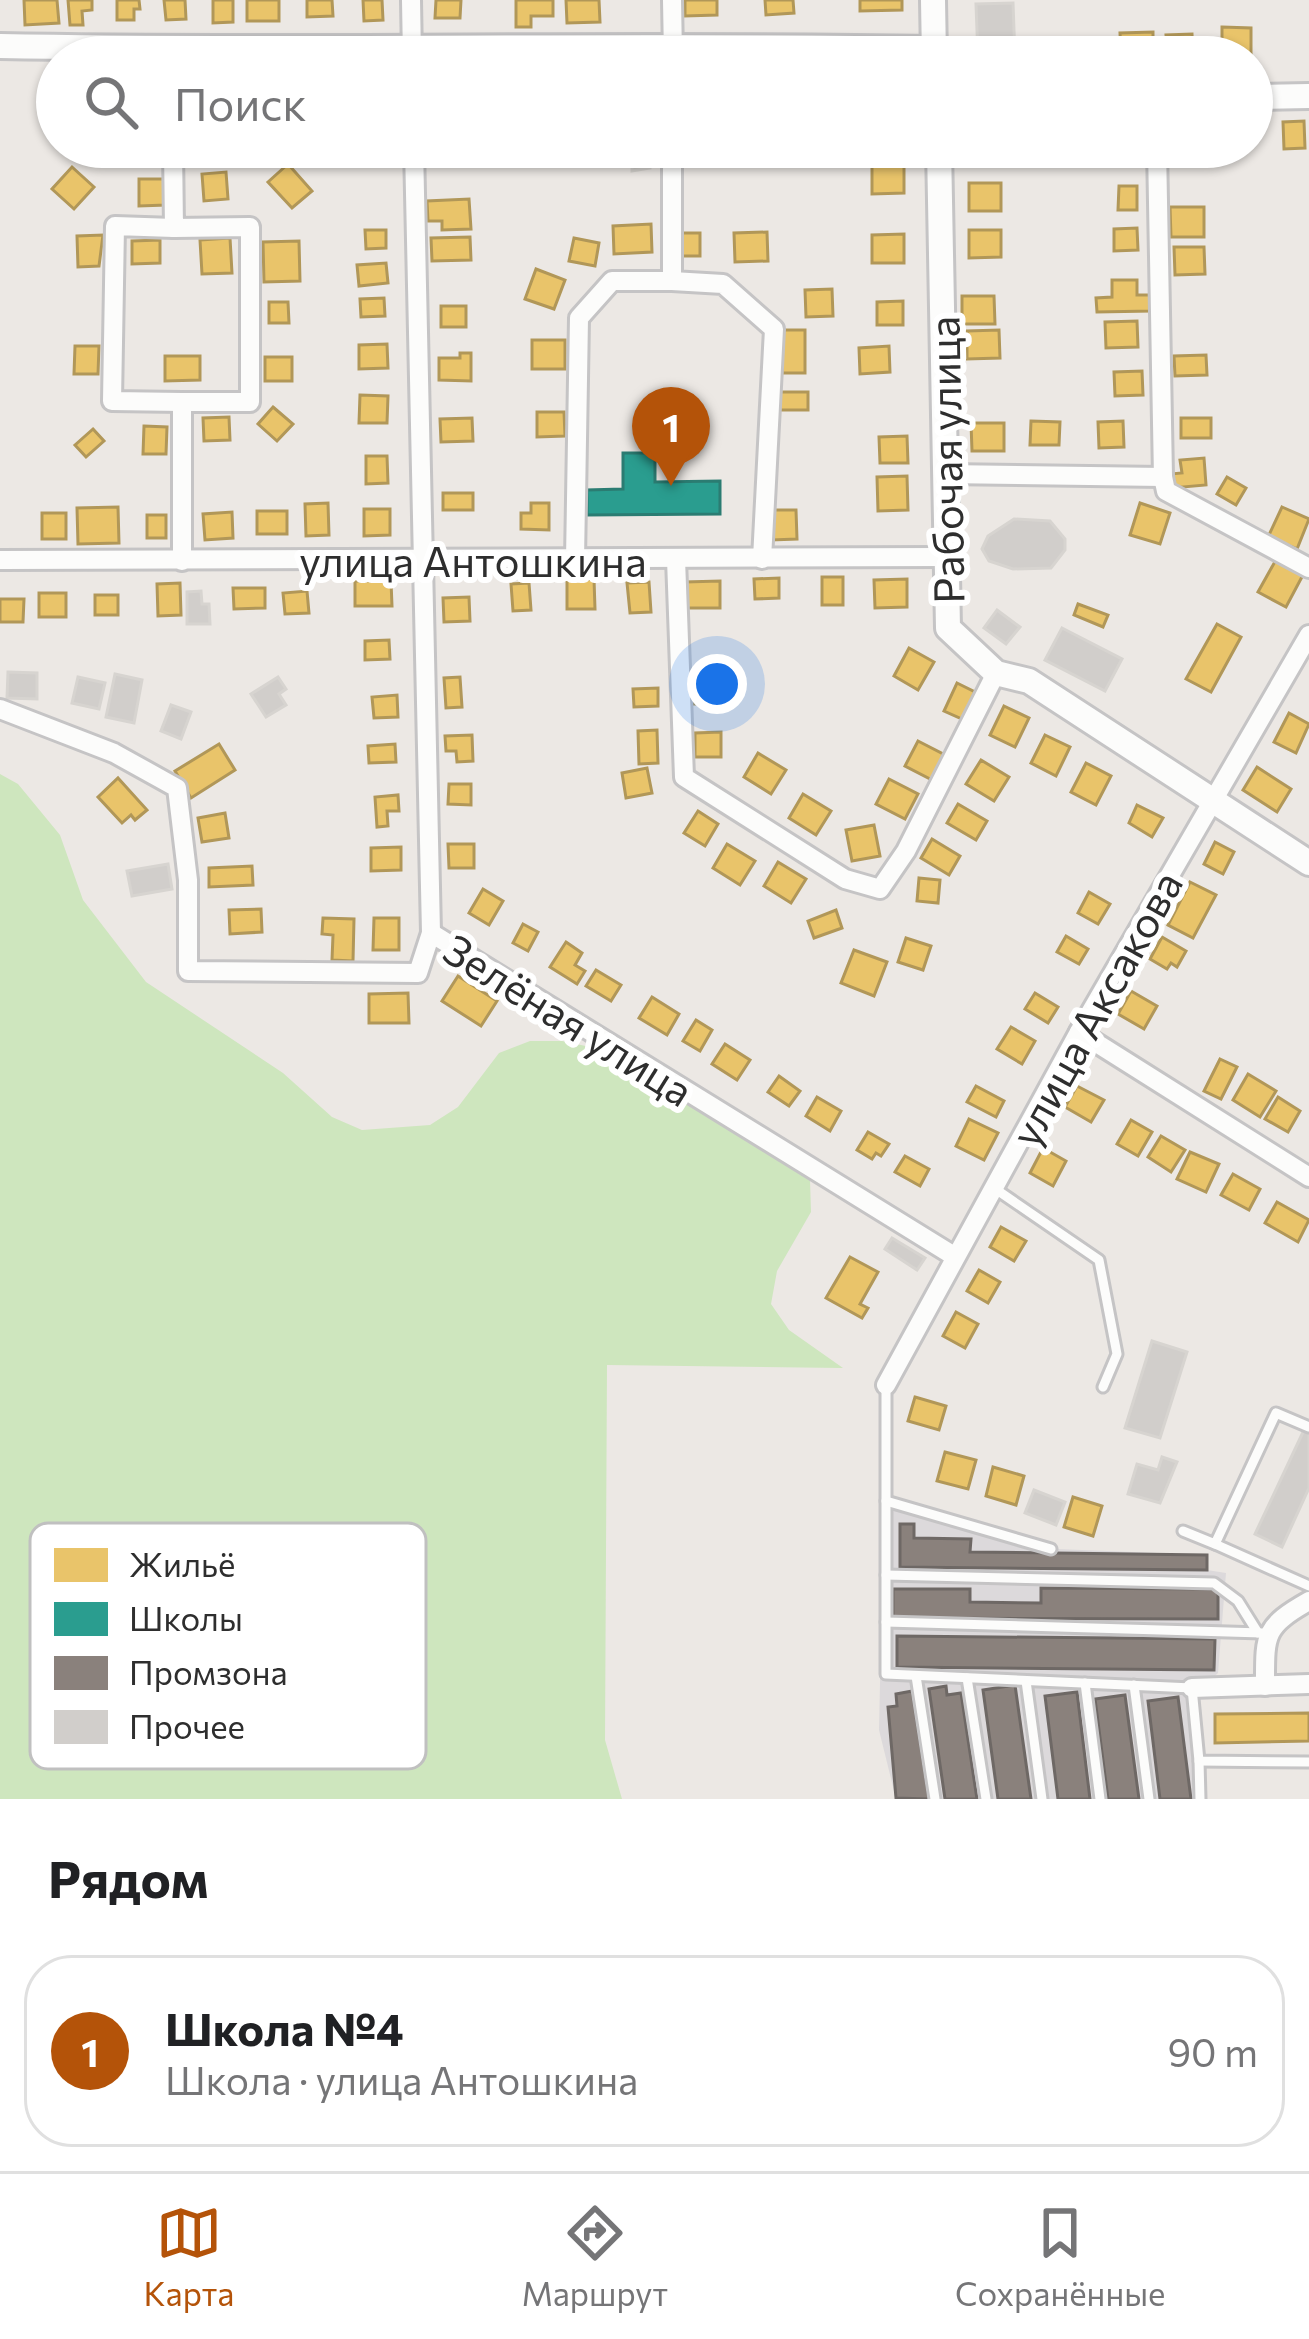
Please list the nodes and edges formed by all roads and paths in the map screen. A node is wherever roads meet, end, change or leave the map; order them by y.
1 (410, 0) edge
2 (672, 0) edge
3 (933, 0) edge
4 (411, 36) edge
5 (673, 36) edge
6 (933, 36) edge
7 (0, 46) edge
8 (36, 47) edge
9 (1309, 96) edge
10 (1273, 97) edge
11 (173, 168) edge
12 (414, 168) edge
13 (672, 168) edge
14 (939, 168) edge
15 (1157, 168) edge
16 (174, 227) junction
17 (671, 281) junction
18 (182, 402) junction
19 (944, 474) junction
20 (1163, 477) junction
21 (946, 557) junction
22 (762, 559) junction
23 (0, 560) edge
24 (575, 560) junction
25 (676, 560) junction
26 (182, 561) junction
27 (423, 561) junction
28 (1309, 568) edge
29 (1309, 635) edge
30 (997, 673) junction
31 (0, 709) edge
32 (1213, 802) junction
33 (1309, 863) edge
34 (431, 933) junction
35 (1079, 1032) junction
36 (1309, 1177) edge
37 (994, 1187) junction
38 (954, 1256) junction
39 (886, 1385) joint
40 (1103, 1387) dead end
41 (1309, 1427) edge
42 (886, 1501) junction
43 (1183, 1531) dead end
44 (1215, 1544) junction
45 (1051, 1549) dead end
46 (886, 1575) junction
47 (1309, 1586) edge
48 (1309, 1601) edge
49 (886, 1622) junction
50 (1263, 1633) junction
51 (916, 1676) junction
52 (967, 1678) junction
53 (1026, 1681) junction
54 (1085, 1683) junction
55 (1309, 1684) edge
56 (1134, 1685) junction
57 (1265, 1686) junction
58 (1192, 1688) junction
59 (1199, 1761) junction
60 (1309, 1762) edge
61 (934, 1799) edge
62 (986, 1799) edge
63 (1042, 1799) edge
64 (1100, 1799) edge
65 (1149, 1799) edge
66 (1200, 1799) edge

1 - 4 street
2 - 5 street
3 - 6 street
7 - 8 street
9 - 10 street
11 - 16 street
12 - 27 street
13 - 17 street
14 - 19 street, Рабочая улица
15 - 20 street
16 - 18 street
16 - 18 street
17 - 22 street
17 - 24 street
18 - 26 street
19 - 20 street
19 - 21 street, Рабочая улица
20 - 28 street
21 - 22 street, улица Антошкина
21 - 30 street, Рабочая улица
22 - 25 street, улица Антошкина
23 - 26 street, улица Антошкина
24 - 25 street, улица Антошкина
24 - 27 street, улица Антошкина
25 - 30 street
26 - 27 street, улица Антошкина
27 - 34 street
29 - 32 street, улица Аксакова
30 - 32 street, Рабочая улица
31 - 34 street, Зелёная улица
32 - 33 street, Рабочая улица
32 - 35 street, улица Аксакова
34 - 38 street, Зелёная улица
35 - 36 street
35 - 37 street, улица Аксакова
37 - 38 street, улица Аксакова
37 - 40 lane
38 - 39 street, улица Аксакова
39 - 42 lane
41 - 44 lane
42 - 45 lane
42 - 46 lane
43 - 44 lane
44 - 47 lane
46 - 49 lane
46 - 50 lane
48 - 50 street
49 - 50 lane
49 - 51 lane
50 - 57 street
51 - 52 lane
51 - 61 lane
52 - 53 lane
52 - 62 lane
53 - 54 lane
53 - 63 lane
54 - 56 lane
54 - 64 lane
55 - 57 street
56 - 58 lane
56 - 65 lane
57 - 58 street
58 - 59 lane
59 - 60 lane
59 - 66 lane

